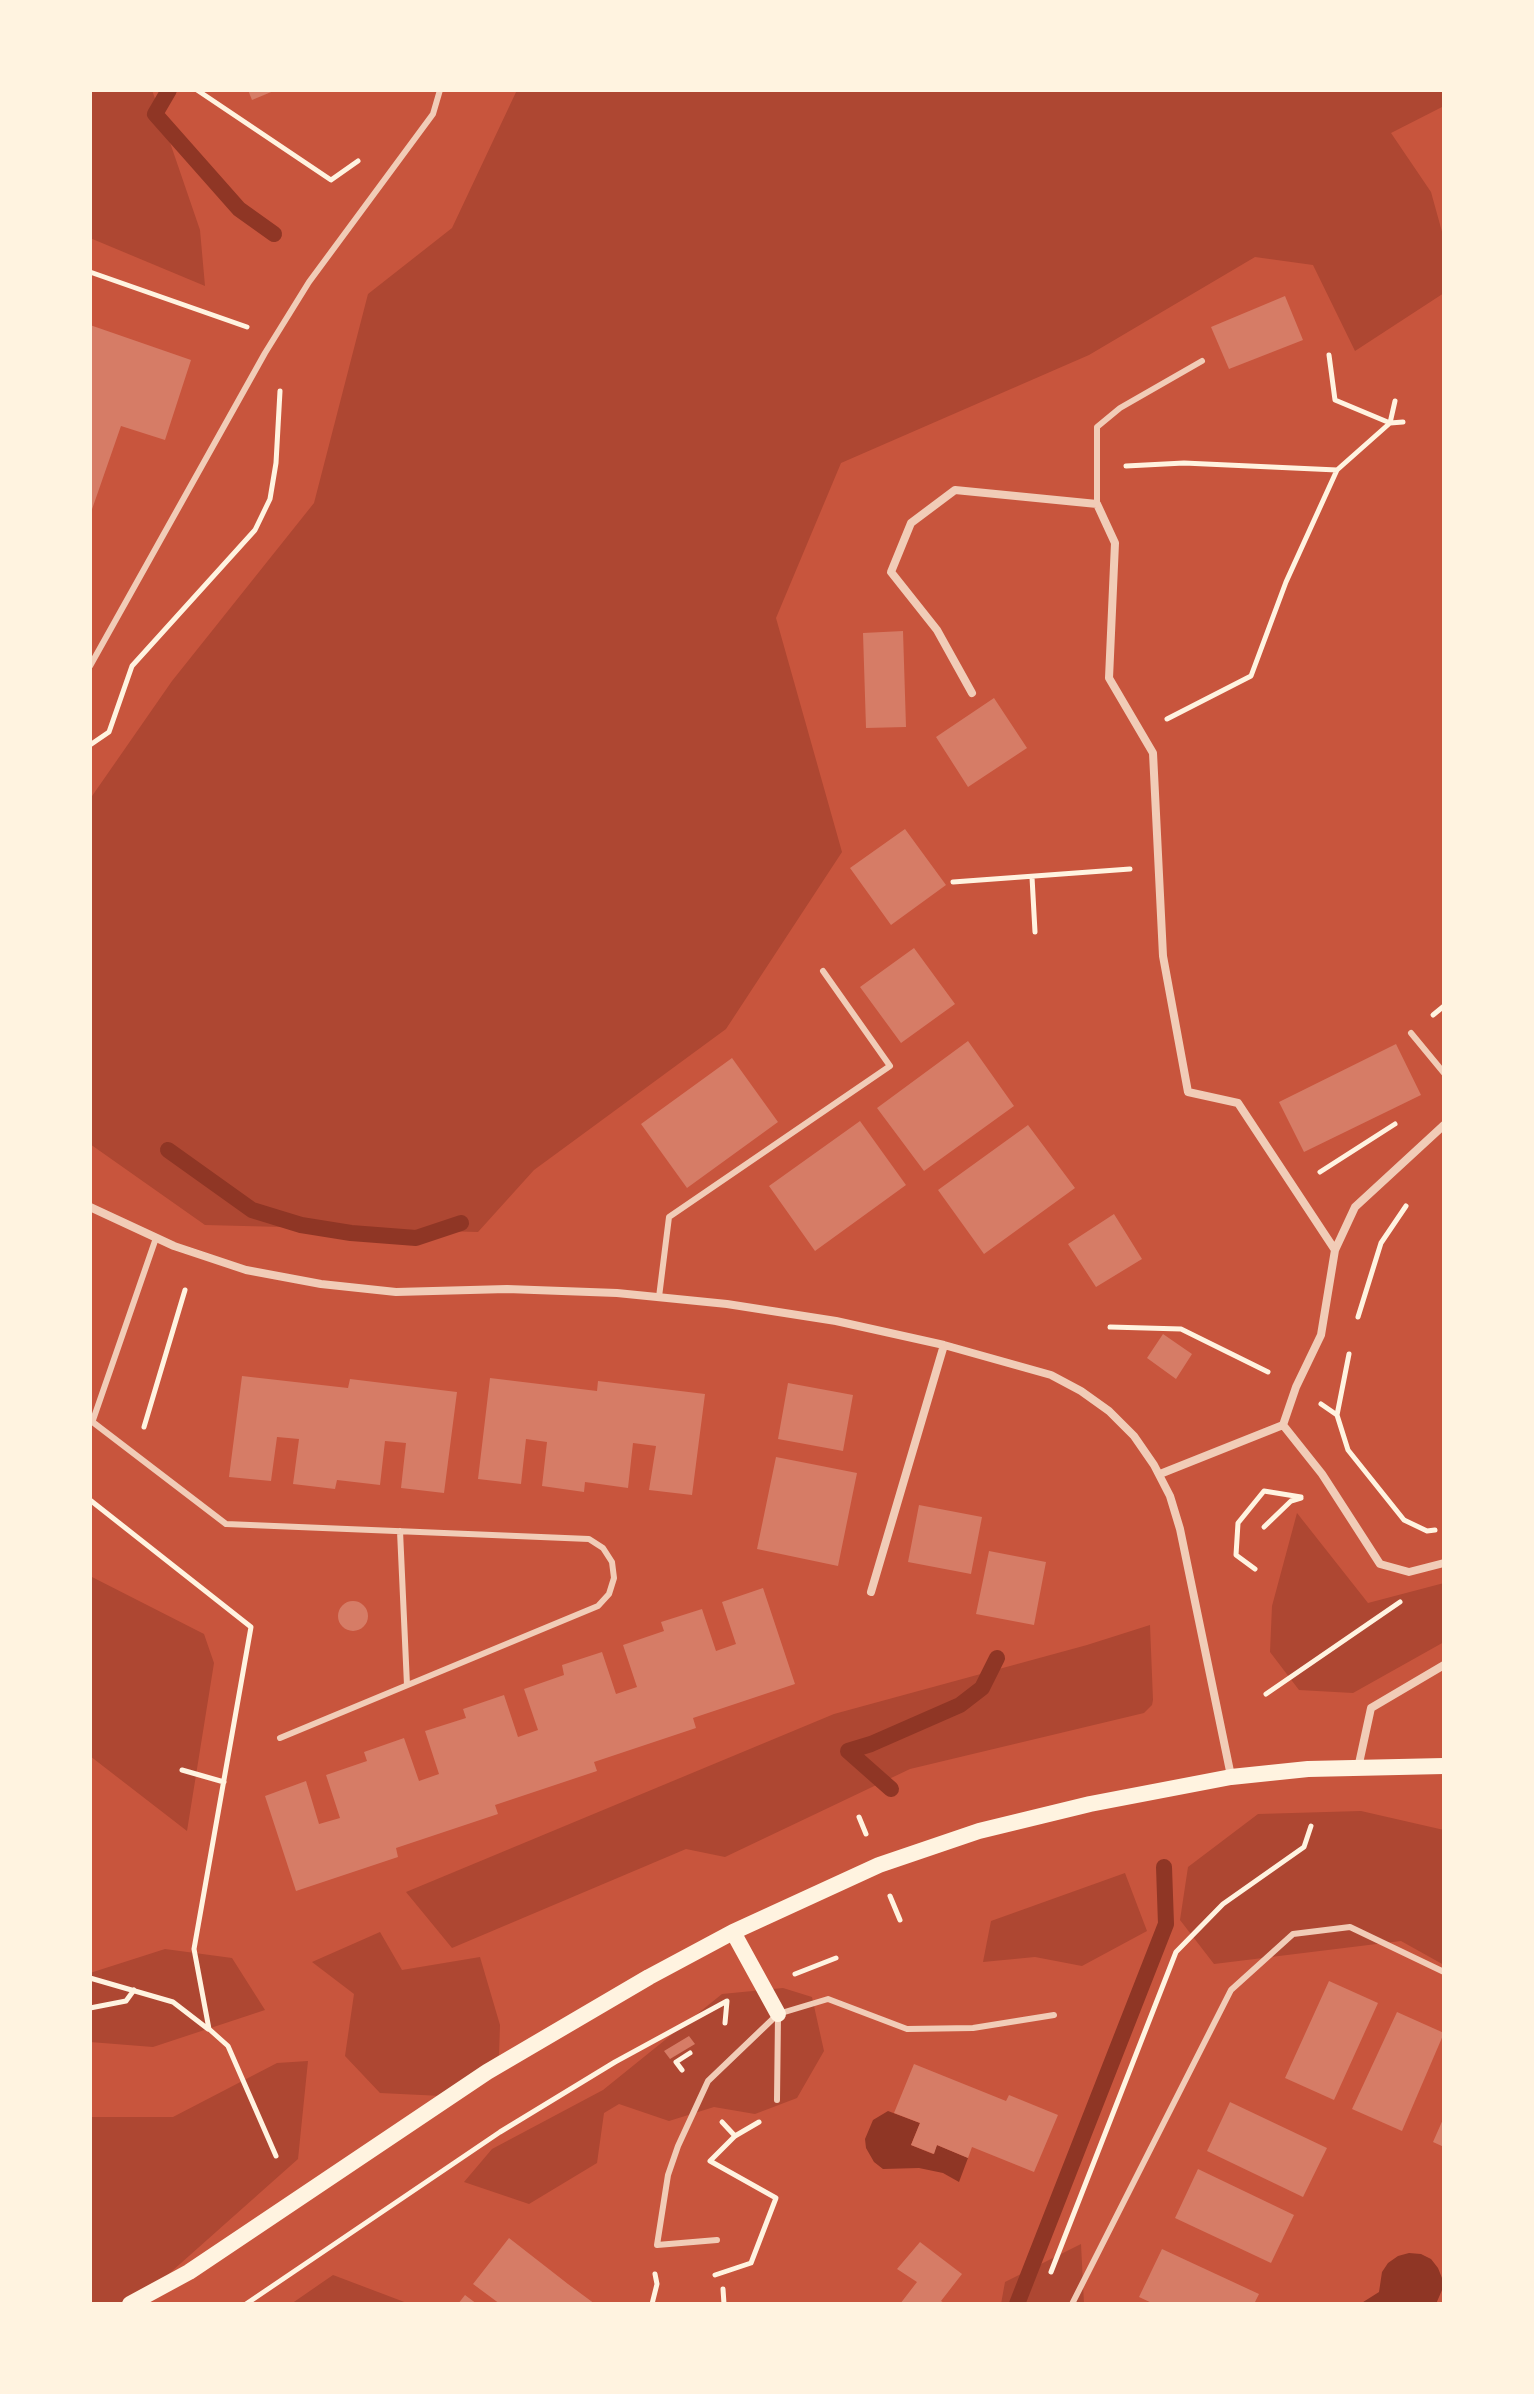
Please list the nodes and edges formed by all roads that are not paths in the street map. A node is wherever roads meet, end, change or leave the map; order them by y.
1 (440, 90) edge
2 (1202, 361) dead end
3 (1097, 504) junction
4 (90, 666) edge
5 (972, 693) dead end
6 (823, 971) dead end
7 (1411, 1033) dead end
8 (1444, 1073) edge
9 (1444, 1125) edge
10 (90, 1207) edge
11 (156, 1238) junction
12 (1335, 1250) junction
13 (659, 1297) junction
14 (944, 1345) junction
15 (91, 1420) edge
16 (1283, 1425) junction
17 (1160, 1474) junction
18 (400, 1531) junction
19 (1444, 1563) edge
20 (871, 1592) dead end
21 (1444, 1665) edge
22 (407, 1685) junction
23 (280, 1738) dead end
24 (1444, 1766) edge
25 (1358, 1768) junction
26 (1231, 1777) junction
27 (733, 1932) junction
28 (1444, 1972) edge
29 (778, 2014) junction
30 (1054, 2015) dead end
31 (777, 2100) dead end
32 (717, 2240) dead end
33 (130, 2304) edge
34 (1072, 2304) edge

1 - 4 lane
2 - 3 lane
3 - 5 street
3 - 12 street
6 - 13 lane
7 - 8 lane
9 - 12 street
10 - 11 street
11 - 13 street
11 - 15 lane
12 - 16 street
13 - 14 street
14 - 17 street
14 - 20 street
15 - 18 lane
16 - 17 street
16 - 19 street
17 - 26 street
18 - 22 lane
18 - 22 lane
21 - 25 street
22 - 23 lane
24 - 25 main road
25 - 26 main road
26 - 27 main road
27 - 29 main road
27 - 33 main road
28 - 34 lane
29 - 30 lane
29 - 31 lane
29 - 32 lane

